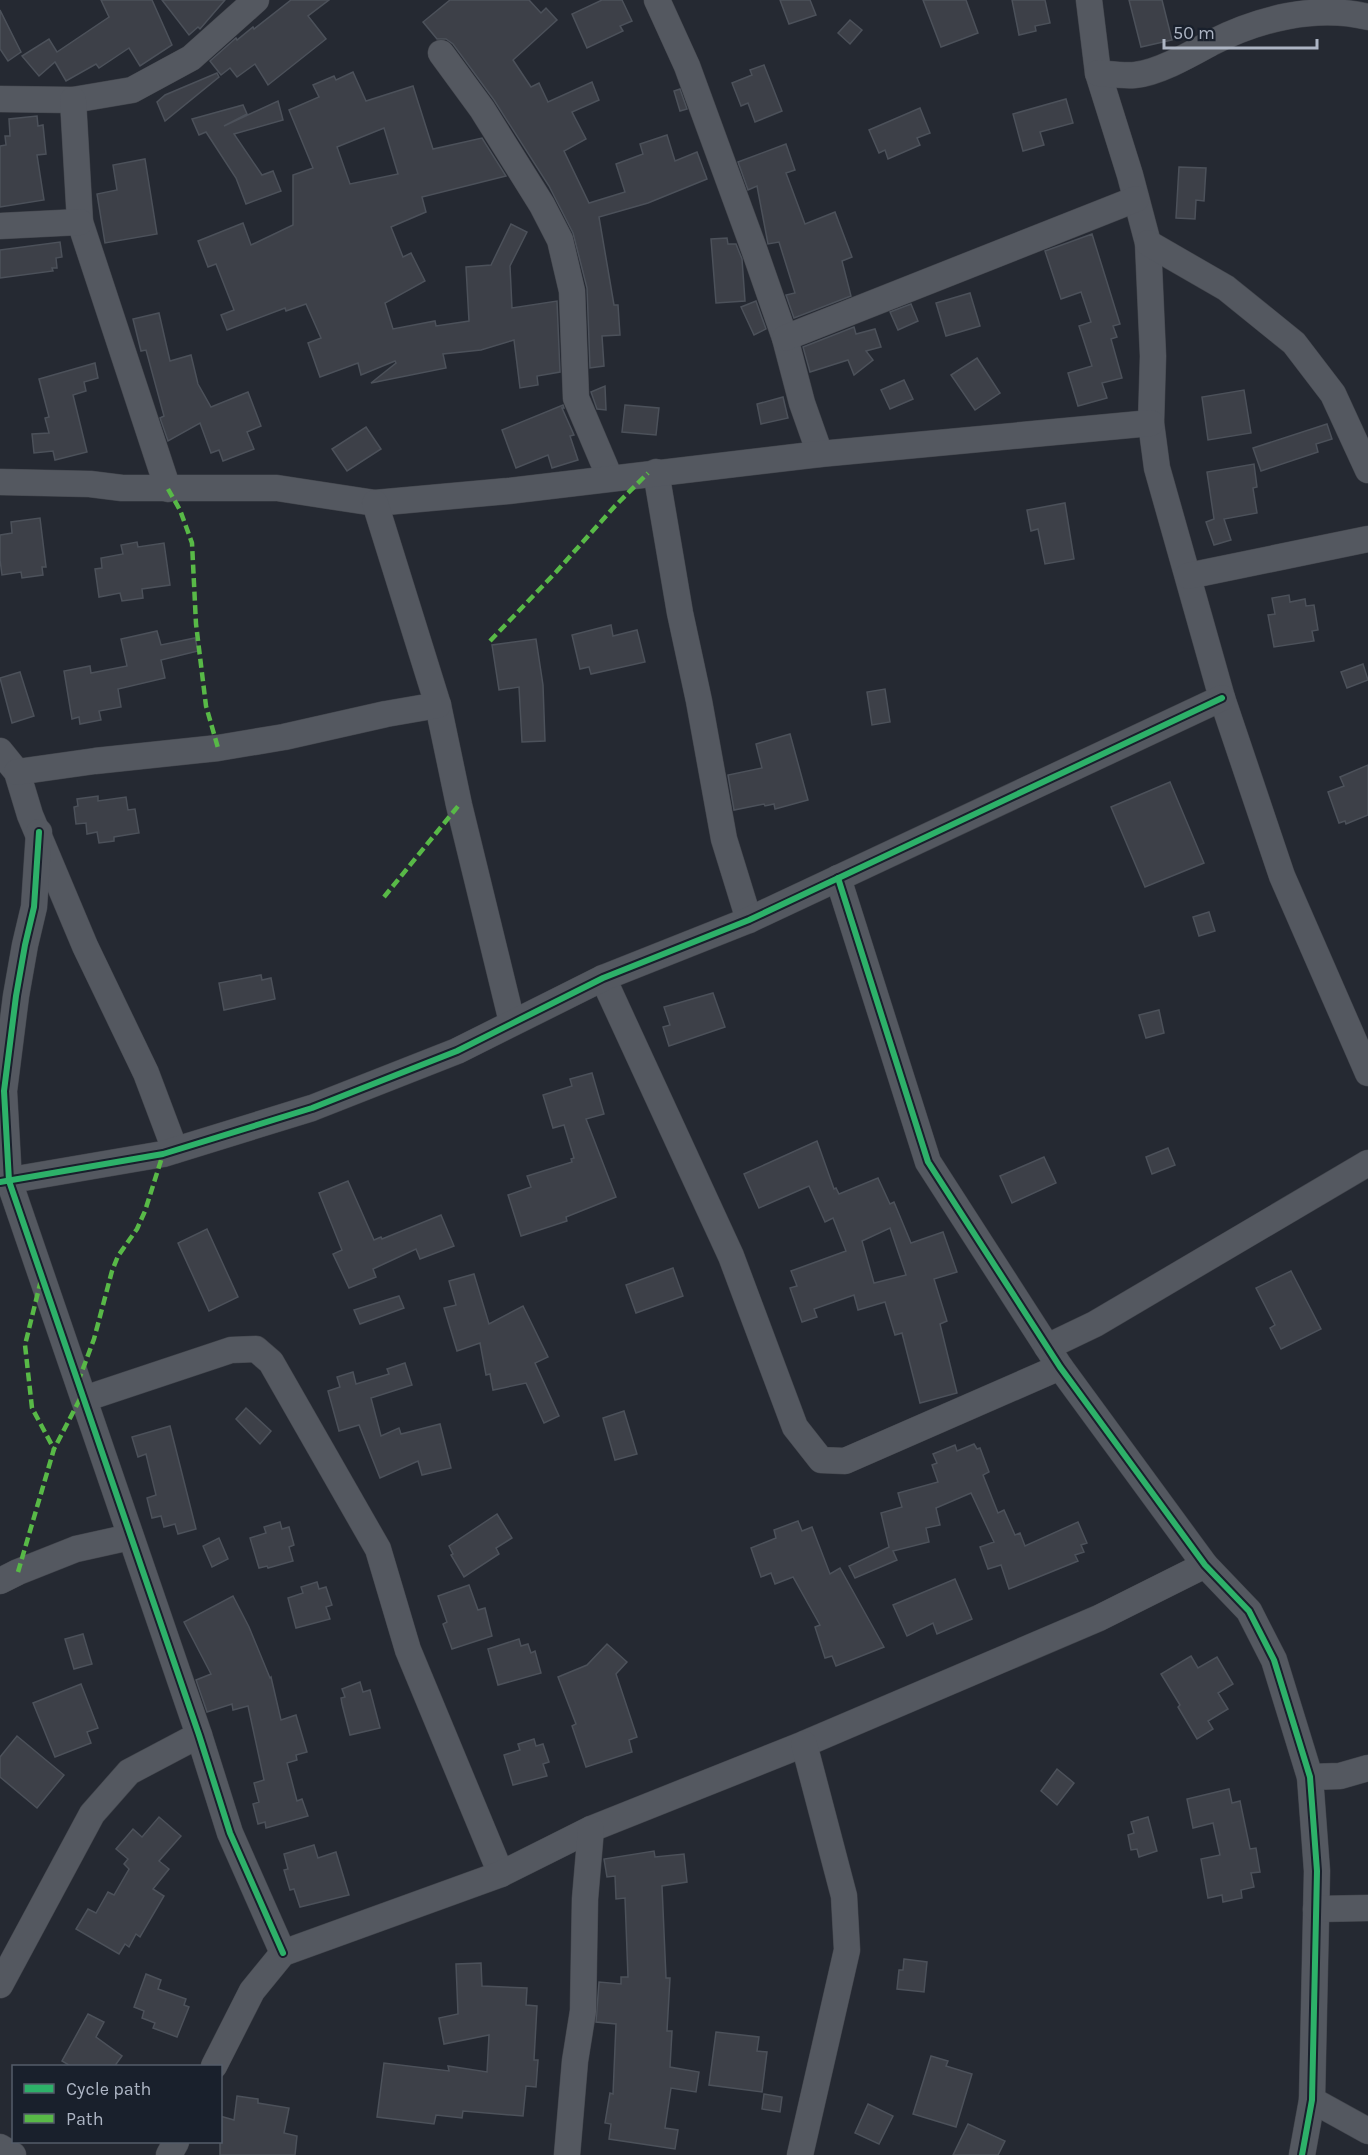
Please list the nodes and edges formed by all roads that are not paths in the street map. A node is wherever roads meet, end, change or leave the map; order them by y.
1 (256, 0) edge
2 (657, 0) edge
3 (1089, 0) edge
4 (1368, 17) edge
5 (441, 53) dead end
6 (1098, 73) junction
7 (0, 99) edge
8 (73, 100) junction
9 (1136, 199) junction
10 (80, 222) junction
11 (0, 226) edge
12 (1148, 243) junction
13 (785, 338) junction
14 (1151, 423) junction
15 (820, 454) junction
16 (1368, 471) edge
17 (656, 472) junction
18 (610, 478) junction
19 (0, 482) edge
20 (168, 489) junction
21 (375, 503) junction
22 (1368, 539) edge
23 (1188, 576) junction
24 (1222, 698) junction
25 (438, 705) junction
26 (0, 751) edge
27 (17, 772) junction
28 (39, 832) junction
29 (838, 878) junction
30 (749, 920) junction
31 (603, 978) junction
32 (512, 1022) junction
33 (1360, 1033) edge
34 (1368, 1073) edge
35 (175, 1150) junction
36 (1368, 1163) edge
37 (4, 1181) edge
38 (1053, 1357) junction
39 (84, 1398) junction
40 (130, 1537) junction
41 (1205, 1565) junction
42 (0, 1581) edge
43 (198, 1735) junction
44 (804, 1744) junction
45 (1368, 1768) edge
46 (1310, 1777) junction
47 (591, 1829) junction
48 (501, 1874) junction
49 (1368, 1908) edge
50 (1316, 1909) junction
51 (283, 1953) junction
52 (0, 1985) edge
53 (215, 2065) edge
54 (1312, 2100) junction
55 (1368, 2131) edge
56 (0, 2147) edge
57 (13, 2155) edge
58 (567, 2155) edge
59 (801, 2155) edge
60 (1302, 2155) edge

1 - 8 street
2 - 13 street
3 - 6 street
4 - 6 street
5 - 18 street
6 - 9 street
7 - 8 street
8 - 10 street
9 - 12 street
9 - 13 street
10 - 11 street
10 - 20 street
12 - 14 street
12 - 16 street
13 - 15 street
14 - 15 street
14 - 23 street
15 - 17 street
17 - 18 street
17 - 30 street
18 - 21 street
19 - 20 street
20 - 21 street
21 - 25 street
22 - 23 street
23 - 24 street
24 - 29 street
24 - 33 street
25 - 27 street
25 - 32 street
26 - 27 street
27 - 28 street
28 - 35 street
28 - 37 street
29 - 30 street
29 - 38 street
30 - 31 street
31 - 32 street
31 - 38 street
32 - 35 street
33 - 34 street
35 - 37 street
36 - 38 street
37 - 39 street
38 - 41 street
39 - 40 street
39 - 48 street
40 - 42 street
40 - 43 street
41 - 44 street
41 - 46 street
43 - 51 street
43 - 52 street
44 - 47 street
44 - 59 street
45 - 46 street
46 - 50 street
47 - 48 street
47 - 58 street
48 - 51 street
49 - 50 street
50 - 54 street
51 - 53 street
54 - 55 street
54 - 60 street
56 - 57 street

